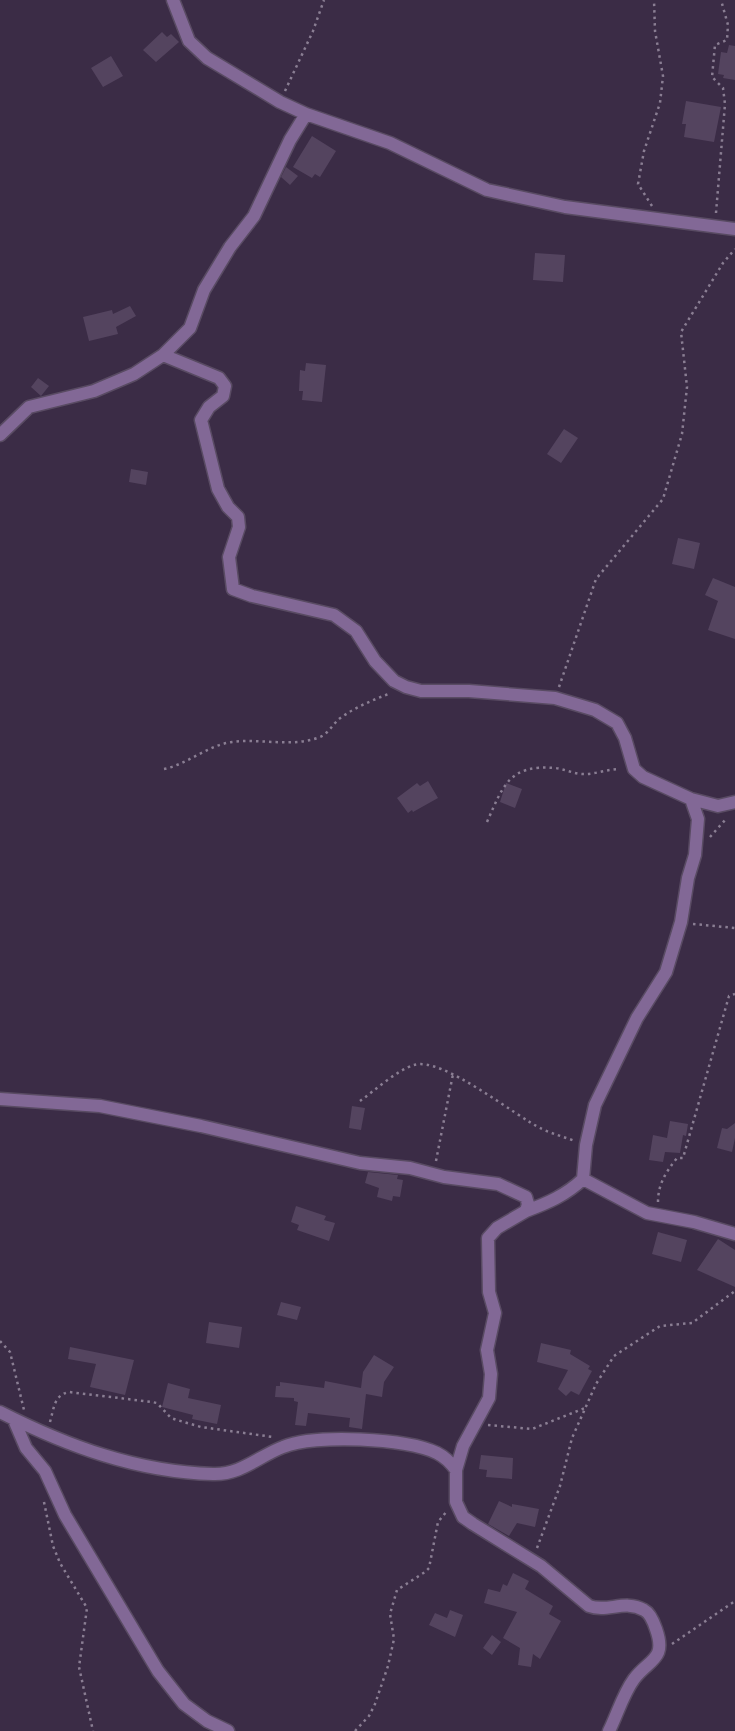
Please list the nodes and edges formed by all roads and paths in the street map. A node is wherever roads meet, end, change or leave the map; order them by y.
1 (173, 0) edge
2 (324, 0) edge
3 (654, 0) edge
4 (721, 0) edge
5 (280, 102) junction
6 (306, 114) junction
7 (660, 220) junction
8 (715, 227) junction
9 (735, 229) edge
10 (735, 249) edge
11 (163, 355) junction
12 (0, 435) edge
13 (406, 687) junction
14 (555, 698) junction
15 (164, 769) dead end
16 (634, 769) junction
17 (691, 799) junction
18 (735, 802) edge
19 (729, 815) dead end
20 (487, 822) dead end
21 (695, 856) junction
22 (681, 922) junction
23 (735, 928) edge
24 (735, 994) edge
25 (453, 1074) junction
26 (0, 1100) edge
27 (360, 1102) dead end
28 (586, 1145) junction
29 (434, 1174) junction
30 (583, 1179) junction
31 (526, 1211) junction
32 (658, 1216) junction
33 (735, 1234) edge
34 (735, 1291) edge
35 (0, 1341) edge
36 (585, 1408) junction
37 (0, 1412) edge
38 (14, 1420) junction
39 (477, 1423) junction
40 (28, 1426) junction
41 (46, 1435) junction
42 (283, 1447) junction
43 (456, 1470) junction
44 (44, 1500) dead end
45 (456, 1502) junction
46 (541, 1566) junction
47 (735, 1601) edge
48 (659, 1653) junction
49 (93, 1731) edge
50 (228, 1731) edge
51 (355, 1731) edge
52 (609, 1731) edge

1 - 5 street
2 - 5 path
3 - 7 path
4 - 8 path
5 - 6 street
6 - 7 street
6 - 11 street
7 - 8 street
8 - 9 street
10 - 14 path
11 - 12 street
11 - 13 street
13 - 14 street
13 - 15 path
14 - 16 street
16 - 17 street
16 - 20 path
17 - 18 street
17 - 21 street
19 - 21 path
21 - 22 street
22 - 23 path
22 - 28 street
24 - 32 path
25 - 27 path
25 - 28 path
25 - 29 path
26 - 29 street
28 - 30 street
29 - 31 street
30 - 31 street
30 - 32 street
31 - 39 street
32 - 33 street
34 - 36 path
35 - 40 path
36 - 39 path
36 - 46 path
37 - 38 street
38 - 40 street
38 - 50 street
39 - 43 street
40 - 41 street
41 - 42 street
41 - 42 path
42 - 43 street
43 - 45 street
44 - 49 path
45 - 46 street
45 - 51 path
46 - 48 street
47 - 48 path
48 - 52 street

